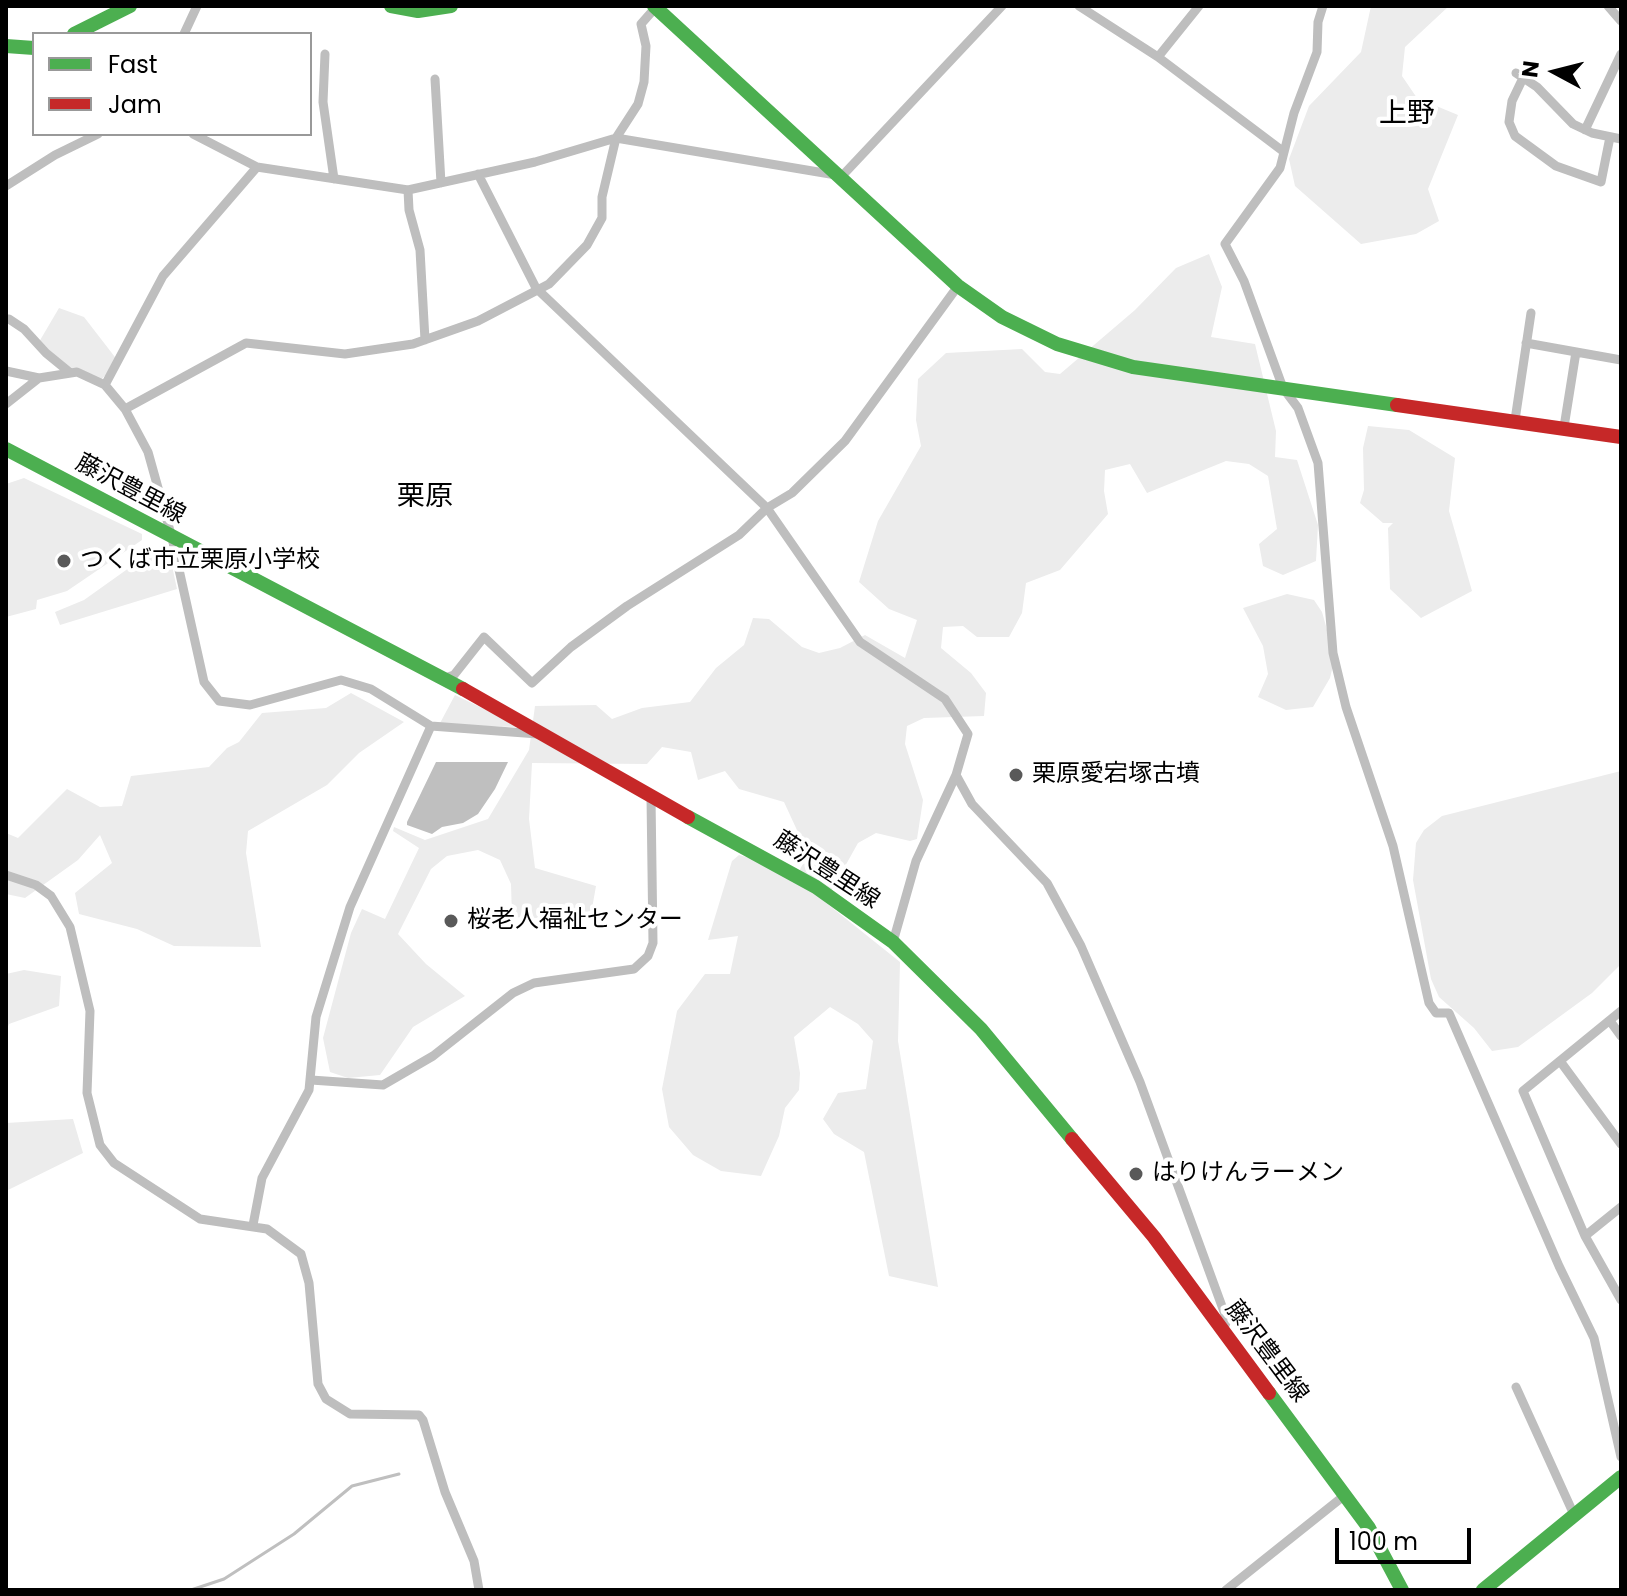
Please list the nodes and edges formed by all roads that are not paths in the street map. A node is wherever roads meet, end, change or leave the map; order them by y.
1 (130, 6) edge
2 (197, 6) edge
3 (391, 6) edge
4 (451, 6) edge
5 (655, 6) edge
6 (1002, 6) edge
7 (1079, 6) edge
8 (1199, 6) edge
9 (1323, 6) edge
10 (1608, 6) edge
11 (1621, 21) edge
12 (78, 32) edge
13 (185, 32) edge
14 (6, 46) edge
15 (32, 48) edge
16 (325, 54) dead end
17 (1621, 54) edge
18 (1158, 57) junction
19 (435, 79) dead end
20 (1585, 130) junction
21 (94, 136) edge
22 (197, 136) edge
23 (1610, 137) junction
24 (616, 138) junction
25 (1621, 139) edge
26 (1284, 152) junction
27 (257, 167) junction
28 (478, 174) junction
29 (842, 176) junction
30 (334, 179) junction
31 (441, 183) junction
32 (6, 186) edge
33 (408, 190) junction
34 (958, 286) junction
35 (536, 288) junction
36 (1531, 313) dead end
37 (9, 319) dead end
38 (425, 340) junction
39 (1526, 343) junction
40 (1576, 352) junction
41 (1621, 360) edge
42 (6, 371) edge
43 (68, 371) junction
44 (39, 378) junction
45 (105, 385) junction
46 (1283, 388) junction
47 (6, 404) edge
48 (125, 409) junction
49 (1515, 420) junction
50 (1564, 427) junction
51 (1621, 437) edge
52 (6, 449) edge
53 (767, 508) junction
54 (172, 538) junction
55 (445, 678) junction
56 (431, 726) junction
57 (543, 733) junction
58 (956, 775) junction
59 (651, 797) junction
60 (6, 875) edge
61 (893, 942) junction
62 (1621, 1011) edge
63 (1610, 1021) junction
64 (1621, 1036) edge
65 (1560, 1061) junction
66 (311, 1080) junction
67 (1621, 1144) edge
68 (1621, 1207) edge
69 (253, 1225) junction
70 (1585, 1236) junction
71 (1617, 1286) edge
72 (1621, 1300) edge
73 (1223, 1331) junction
74 (1516, 1387) dead end
75 (1621, 1457) edge
76 (1621, 1477) edge
77 (1345, 1495) junction
78 (1575, 1517) junction
79 (479, 1590) edge
80 (1226, 1590) edge
81 (1402, 1590) edge
82 (1483, 1590) edge

1 - 12 main road
2 - 13 street
3 - 4 main road
5 - 24 street
5 - 29 main road
6 - 29 street
7 - 18 street
8 - 18 street
9 - 26 street
10 - 11 street
14 - 15 main road
16 - 30 street
17 - 20 street
18 - 26 street
19 - 31 street
20 - 23 street
20 - 23 street
21 - 32 street
22 - 27 street
23 - 25 street
24 - 28 street
24 - 29 street
24 - 35 street
26 - 46 street
27 - 30 street
27 - 45 street
28 - 31 street
28 - 35 street
29 - 34 main road
30 - 33 street
31 - 33 street
33 - 38 street
34 - 46 main road
34 - 53 street
35 - 38 street
35 - 53 street
36 - 39 street
37 - 43 street
38 - 48 street
39 - 40 street
39 - 49 street
40 - 41 street
40 - 50 street
42 - 44 street
43 - 44 street
43 - 45 street
44 - 47 street
45 - 48 street
46 - 49 main road
46 - 75 street
48 - 54 street
49 - 50 main road
50 - 51 main road
52 - 54 main road, 藤沢豊里線
53 - 55 street
53 - 58 street
54 - 55 main road, 藤沢豊里線
54 - 56 street
55 - 57 main road, 藤沢豊里線
56 - 57 street
56 - 66 street
57 - 59 main road, 藤沢豊里線
58 - 61 street
58 - 73 street
59 - 61 main road, 藤沢豊里線
59 - 66 street
60 - 69 street
61 - 73 main road, 藤沢豊里線
62 - 63 street
63 - 64 street
63 - 65 street
65 - 67 street
65 - 70 street
66 - 69 street
68 - 70 street
69 - 79 street
70 - 71 street
71 - 72 street
73 - 77 main road, 藤沢豊里線
74 - 78 street
76 - 78 main road
77 - 80 street
77 - 81 main road, 藤沢豊里線
78 - 82 main road

